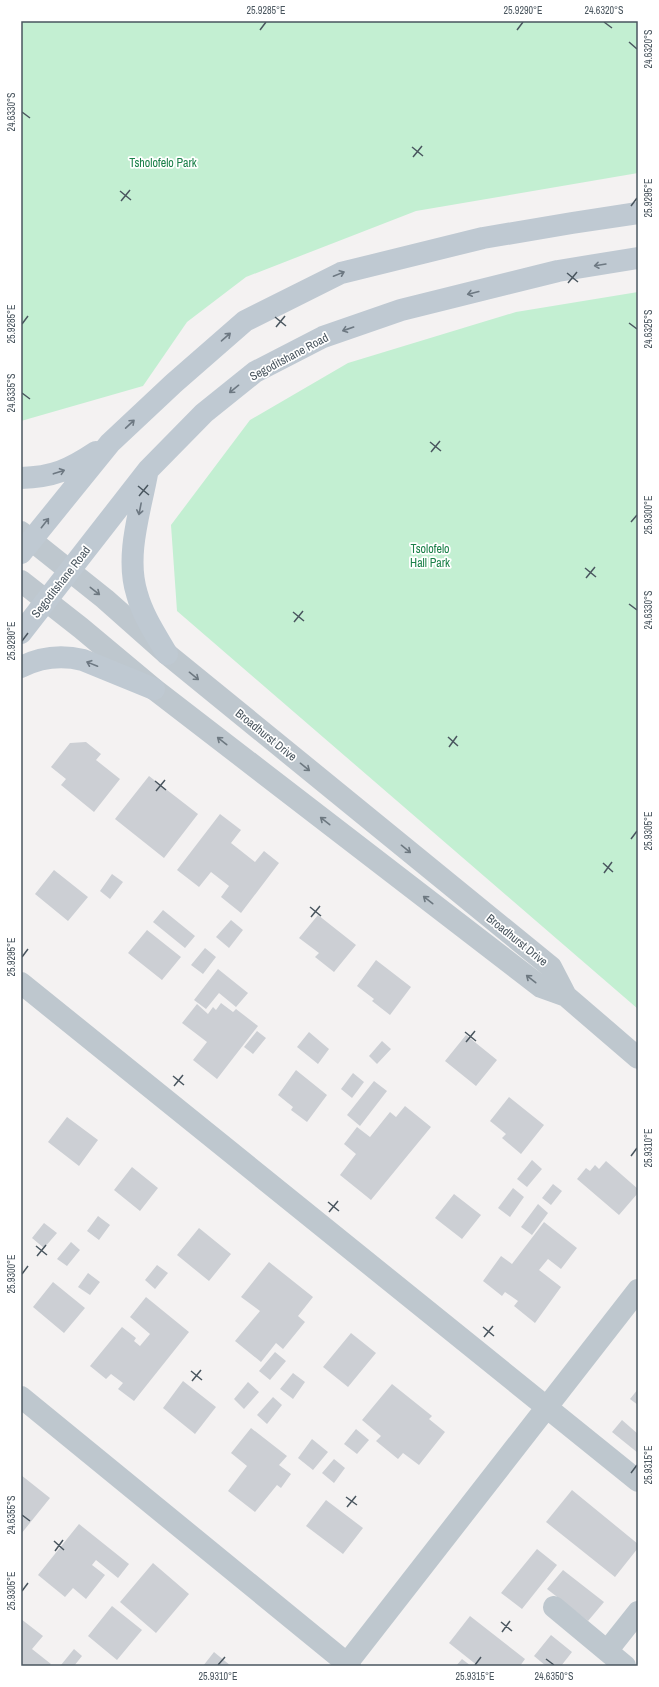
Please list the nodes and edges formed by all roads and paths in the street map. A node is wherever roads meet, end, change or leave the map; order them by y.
1 (638, 214) edge
2 (638, 258) edge
3 (110, 443) junction
4 (148, 470) junction
5 (21, 478) edge
6 (25, 542) edge
7 (70, 572) junction
8 (21, 581) edge
9 (47, 601) junction
10 (21, 633) edge
11 (167, 654) junction
12 (21, 667) edge
13 (154, 689) junction
14 (21, 983) edge
15 (566, 996) junction
16 (638, 1058) edge
17 (638, 1290) edge
18 (21, 1397) edge
19 (547, 1407) junction
20 (638, 1481) edge
21 (554, 1607) dead end
22 (638, 1612) edge
23 (607, 1651) junction
24 (348, 1665) edge
25 (625, 1666) edge

3 -> 1 main road
2 -> 4 main road, Segoditshane Road
5 -> 3 main road
6 -> 3 main road
4 - 7 main road, Segoditshane Road
4 -> 11 main road
6 - 7 street, Broadhurst Drive
7 - 9 main road, Segoditshane Road
7 -> 11 street, Broadhurst Drive
8 - 9 street, Broadhurst Drive
9 - 10 main road, Segoditshane Road
9 - 13 street, Broadhurst Drive
11 -> 15 street, Broadhurst Drive
13 -> 12 main road
15 -> 13 street, Broadhurst Drive
14 - 19 street
15 - 16 street
17 - 19 street
18 - 24 street
19 - 20 street
19 - 24 street
21 - 23 street
22 - 23 street
23 - 25 street

